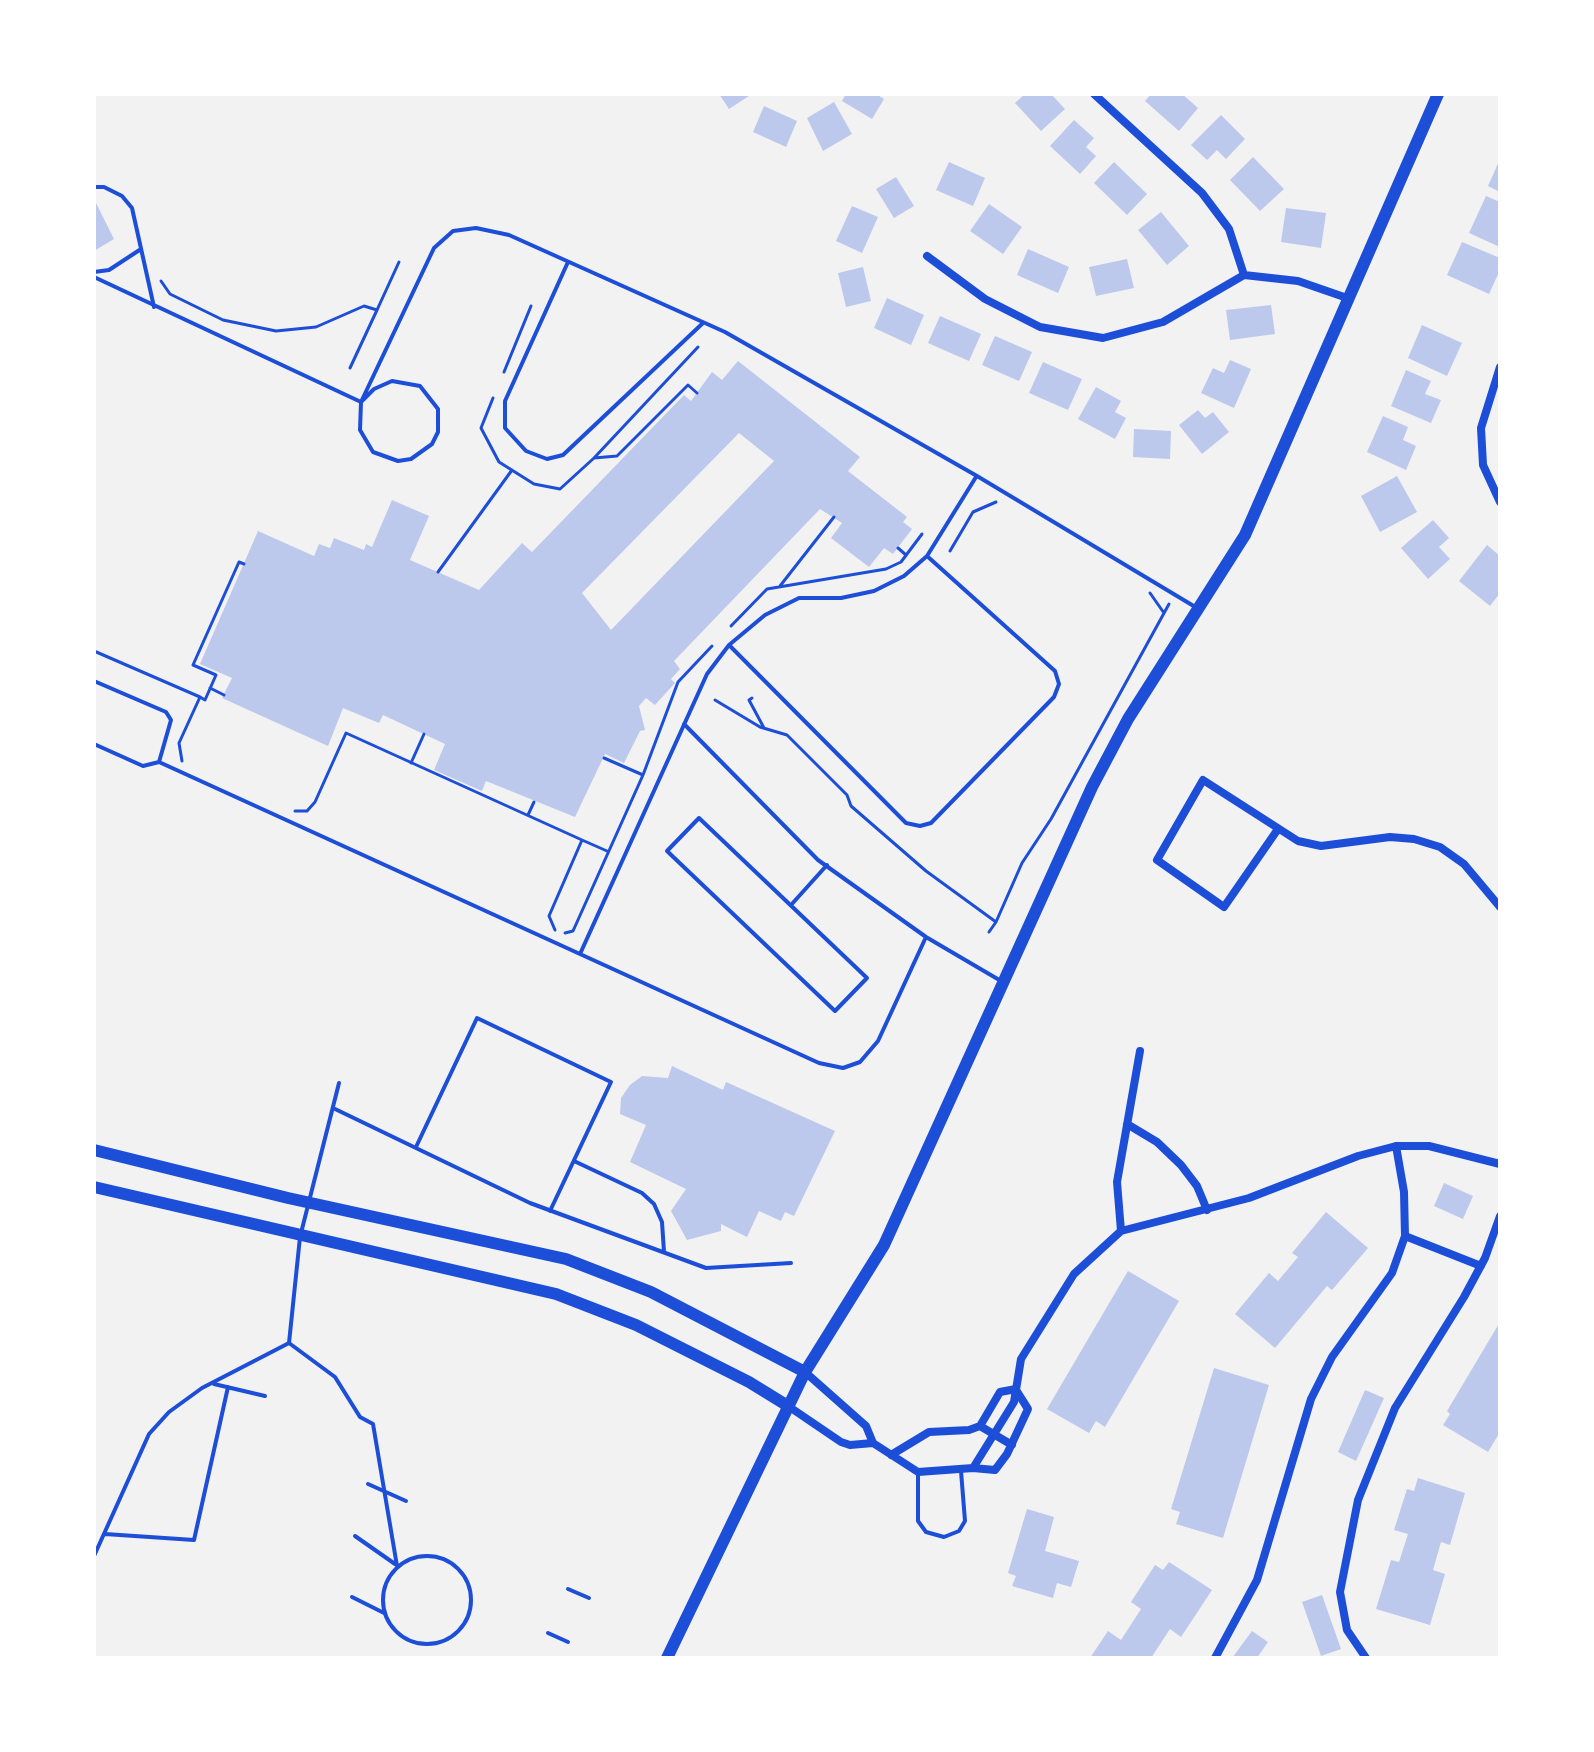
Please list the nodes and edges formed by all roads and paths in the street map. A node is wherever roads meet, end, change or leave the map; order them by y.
1 (1094, 94) edge
2 (1438, 94) edge
3 (94, 187) edge
4 (142, 248) junction
5 (927, 256) dead end
6 (399, 262) dead end
7 (568, 262) junction
8 (159, 271) dead end
9 (94, 275) edge
10 (1244, 275) junction
11 (1350, 299) junction
12 (531, 306) dead end
13 (154, 307) junction
14 (377, 310) junction
15 (703, 323) junction
16 (698, 347) dead end
17 (1500, 367) edge
18 (350, 368) dead end
19 (503, 373) dead end
20 (498, 387) dead end
21 (697, 393) dead end
22 (361, 402) junction
23 (594, 458) junction
24 (512, 470) junction
25 (977, 476) junction
26 (996, 502) dead end
27 (1500, 502) edge
28 (834, 517) dead end
29 (898, 548) dead end
30 (950, 551) dead end
31 (906, 555) dead end
32 (927, 556) junction
33 (244, 564) dead end
34 (438, 572) dead end
35 (780, 587) dead end
36 (1148, 590) dead end
37 (1199, 609) junction
38 (1164, 613) dead end
39 (729, 645) junction
40 (94, 651) edge
41 (94, 681) edge
42 (678, 682) dead end
43 (210, 688) junction
44 (224, 695) dead end
45 (200, 697) junction
46 (752, 698) dead end
47 (684, 724) junction
48 (764, 728) dead end
49 (424, 734) dead end
50 (94, 744) edge
51 (604, 758) dead end
52 (159, 762) junction
53 (411, 763) junction
54 (189, 765) dead end
55 (643, 775) junction
56 (534, 802) dead end
57 (294, 811) dead end
58 (528, 815) junction
59 (1278, 829) junction
60 (582, 840) junction
61 (607, 851) junction
62 (827, 865) junction
63 (791, 905) junction
64 (1500, 907) edge
65 (996, 922) dead end
66 (989, 932) dead end
67 (926, 937) junction
68 (580, 954) junction
69 (1003, 983) junction
70 (1140, 1051) dead end
71 (339, 1083) dead end
72 (333, 1108) junction
73 (1127, 1124) junction
74 (1396, 1146) junction
75 (416, 1148) junction
76 (94, 1150) edge
77 (574, 1161) junction
78 (1500, 1164) edge
79 (94, 1187) edge
80 (308, 1202) junction
81 (1207, 1210) junction
82 (550, 1211) junction
83 (1500, 1216) edge
84 (1121, 1231) junction
85 (1405, 1236) junction
86 (300, 1237) junction
87 (664, 1252) junction
88 (791, 1263) dead end
89 (1481, 1266) junction
90 (289, 1343) junction
91 (805, 1372) junction
92 (212, 1383) junction
93 (228, 1387) junction
94 (1016, 1389) junction
95 (265, 1396) dead end
96 (788, 1406) junction
97 (980, 1426) junction
98 (995, 1435) junction
99 (873, 1443) junction
100 (1012, 1445) junction
101 (891, 1455) junction
102 (973, 1468) junction
103 (961, 1471) junction
104 (918, 1472) junction
105 (368, 1484) dead end
106 (384, 1489) junction
107 (406, 1501) dead end
108 (104, 1534) junction
109 (355, 1536) dead end
110 (94, 1556) edge
111 (397, 1566) junction
112 (568, 1589) dead end
113 (352, 1597) dead end
114 (589, 1598) dead end
115 (384, 1613) junction
116 (548, 1633) dead end
117 (568, 1642) dead end
118 (667, 1658) edge
119 (1215, 1658) edge
120 (1366, 1658) edge

1 - 10 street
2 - 11 main road
3 - 4 lane
4 - 9 lane
4 - 13 lane
5 - 10 street
6 - 14 path
7 - 15 lane
7 - 15 lane
7 - 22 lane
8 - 14 path
9 - 13 lane
10 - 11 street
11 - 37 main road
12 - 19 path
13 - 22 lane
14 - 18 path
15 - 25 lane
16 - 23 path
17 - 27 street
20 - 24 path
21 - 23 path
22 - 22 lane
23 - 24 path
24 - 34 path
25 - 32 lane
25 - 37 lane
26 - 30 path
28 - 35 path
29 - 31 path
32 - 39 lane
32 - 39 lane
33 - 43 path
36 - 38 path
37 - 69 main road
39 - 47 lane
40 - 45 path
41 - 52 lane
42 - 55 path
43 - 44 path
43 - 45 path
45 - 54 path
46 - 48 path
47 - 62 lane
47 - 68 lane
49 - 53 path
50 - 52 lane
51 - 55 path
52 - 68 lane
53 - 57 path
53 - 58 path
55 - 61 path
56 - 58 path
58 - 60 path
59 - 59 street
59 - 64 street
60 - 61 path
60 - 61 path
62 - 63 lane
62 - 67 lane
63 - 63 lane
65 - 66 path
67 - 68 lane
67 - 69 lane
69 - 91 main road
70 - 73 street
71 - 72 lane
72 - 75 lane
72 - 80 lane
73 - 81 street
73 - 84 street
74 - 78 street
74 - 81 street
74 - 85 street
75 - 77 lane
75 - 82 lane
76 - 80 main road
77 - 82 lane
77 - 87 lane
79 - 86 main road
80 - 86 lane
80 - 91 main road
81 - 84 street
82 - 87 lane
83 - 89 street
84 - 94 street
85 - 89 street
85 - 119 street
86 - 90 lane
86 - 96 main road
87 - 88 lane
89 - 120 street
90 - 92 lane
90 - 106 lane
91 - 96 main road
91 - 99 street
92 - 93 lane
92 - 108 lane
93 - 95 lane
93 - 108 lane
94 - 97 street
94 - 98 street
94 - 100 street
96 - 99 street
96 - 118 main road
97 - 98 street
97 - 101 street
98 - 100 street
98 - 102 street
99 - 101 street
100 - 102 street
101 - 104 street
102 - 103 street
103 - 104 street
103 - 104 lane
105 - 106 lane
106 - 107 lane
106 - 111 lane
108 - 110 lane
109 - 111 lane
111 - 115 lane
111 - 115 lane
112 - 114 lane
113 - 115 lane
116 - 117 lane

